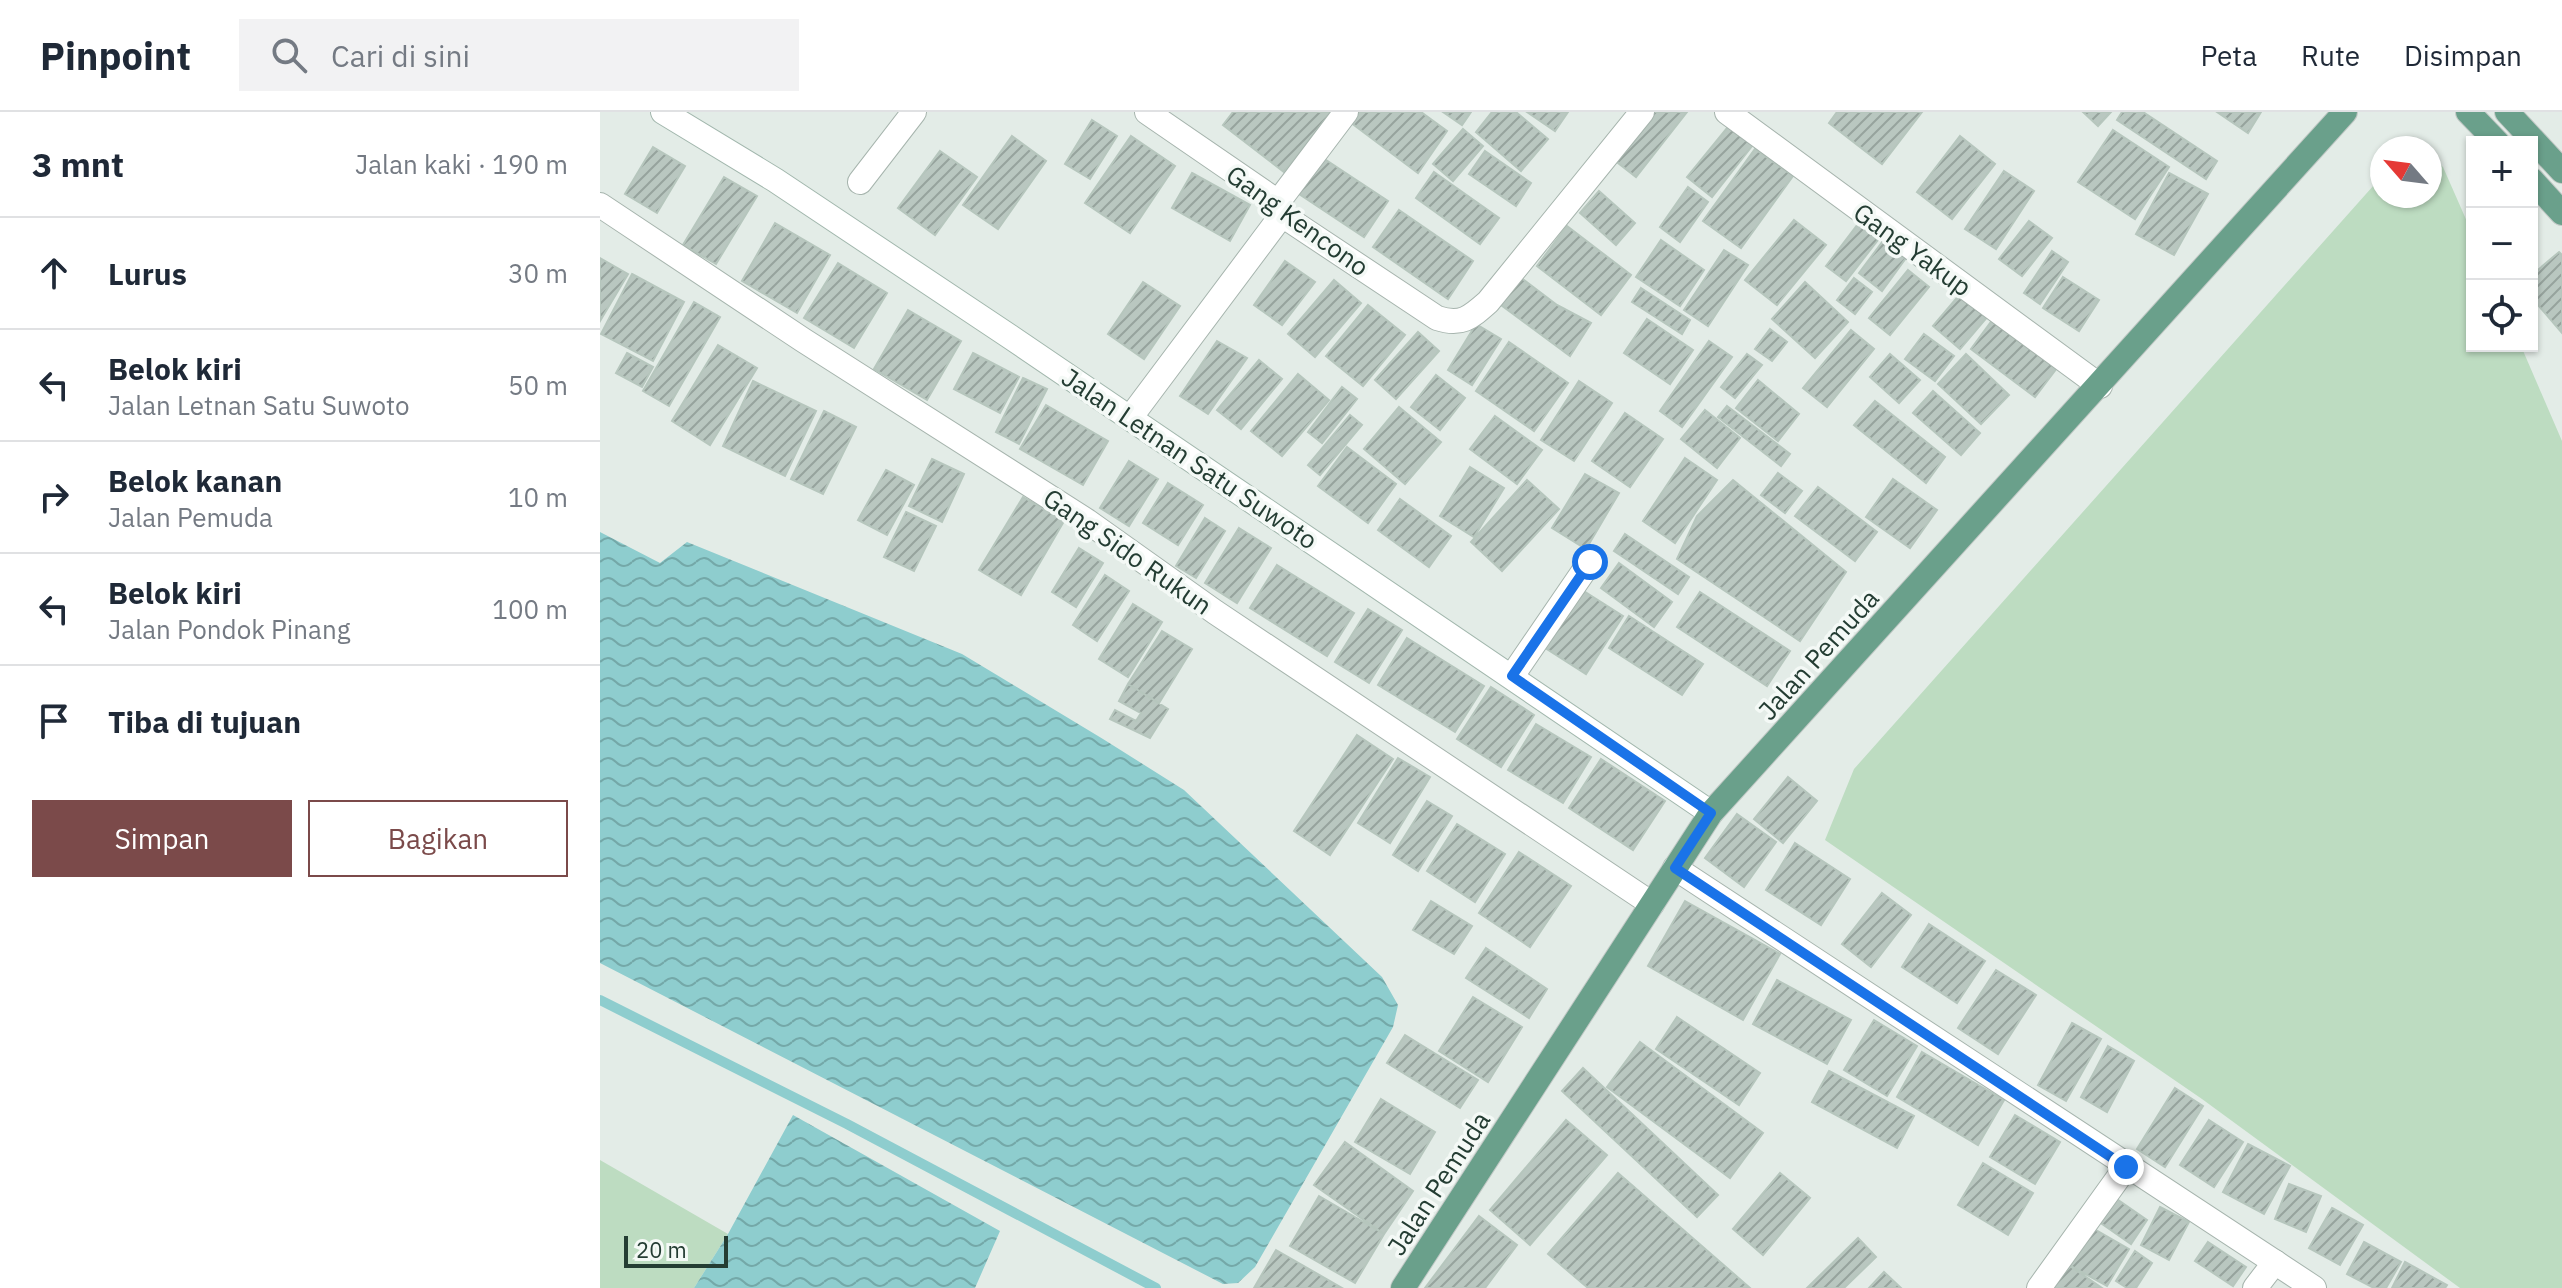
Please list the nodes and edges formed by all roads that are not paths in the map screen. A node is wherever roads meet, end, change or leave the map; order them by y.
1 (663, 112) edge
2 (914, 112) edge
3 (1147, 112) edge
4 (1346, 112) edge
5 (1642, 112) edge
6 (1727, 112) edge
7 (2345, 112) edge
8 (2468, 112) edge
9 (2507, 112) edge
10 (2491, 136) edge
11 (2562, 171) edge
12 (860, 182) dead end
13 (2538, 187) edge
14 (600, 205) edge
15 (1280, 208) junction
16 (2562, 213) edge
17 (2100, 386) junction
18 (1130, 418) junction
19 (1590, 562) dead end
20 (1512, 676) junction
21 (1711, 813) junction
22 (1675, 868) junction
23 (1652, 904) junction
24 (2126, 1167) junction
25 (2275, 1262) junction
26 (1403, 1288) edge
27 (2039, 1288) edge
28 (2255, 1288) edge
29 (2314, 1288) edge

1 - 18 street, Jalan Letnan Satu Suwoto
2 - 12 street
3 - 15 street, Gang Kencono
4 - 15 street
5 - 15 street, Gang Kencono
6 - 17 street, Gang Yakup
7 - 17 main road, Jalan Pemuda
8 - 10 main road
9 - 11 main road
13 - 16 main road
14 - 23 street, Gang Sido Rukun
15 - 18 street
17 - 21 main road, Jalan Pemuda
18 - 20 street, Jalan Letnan Satu Suwoto
19 - 20 street
20 - 21 street, Jalan Letnan Satu Suwoto
21 - 22 main road, Jalan Pemuda
22 - 23 main road, Jalan Pemuda
22 - 24 street
23 - 26 main road, Jalan Pemuda
24 - 25 street
24 - 27 street
25 - 28 street
25 - 29 street

